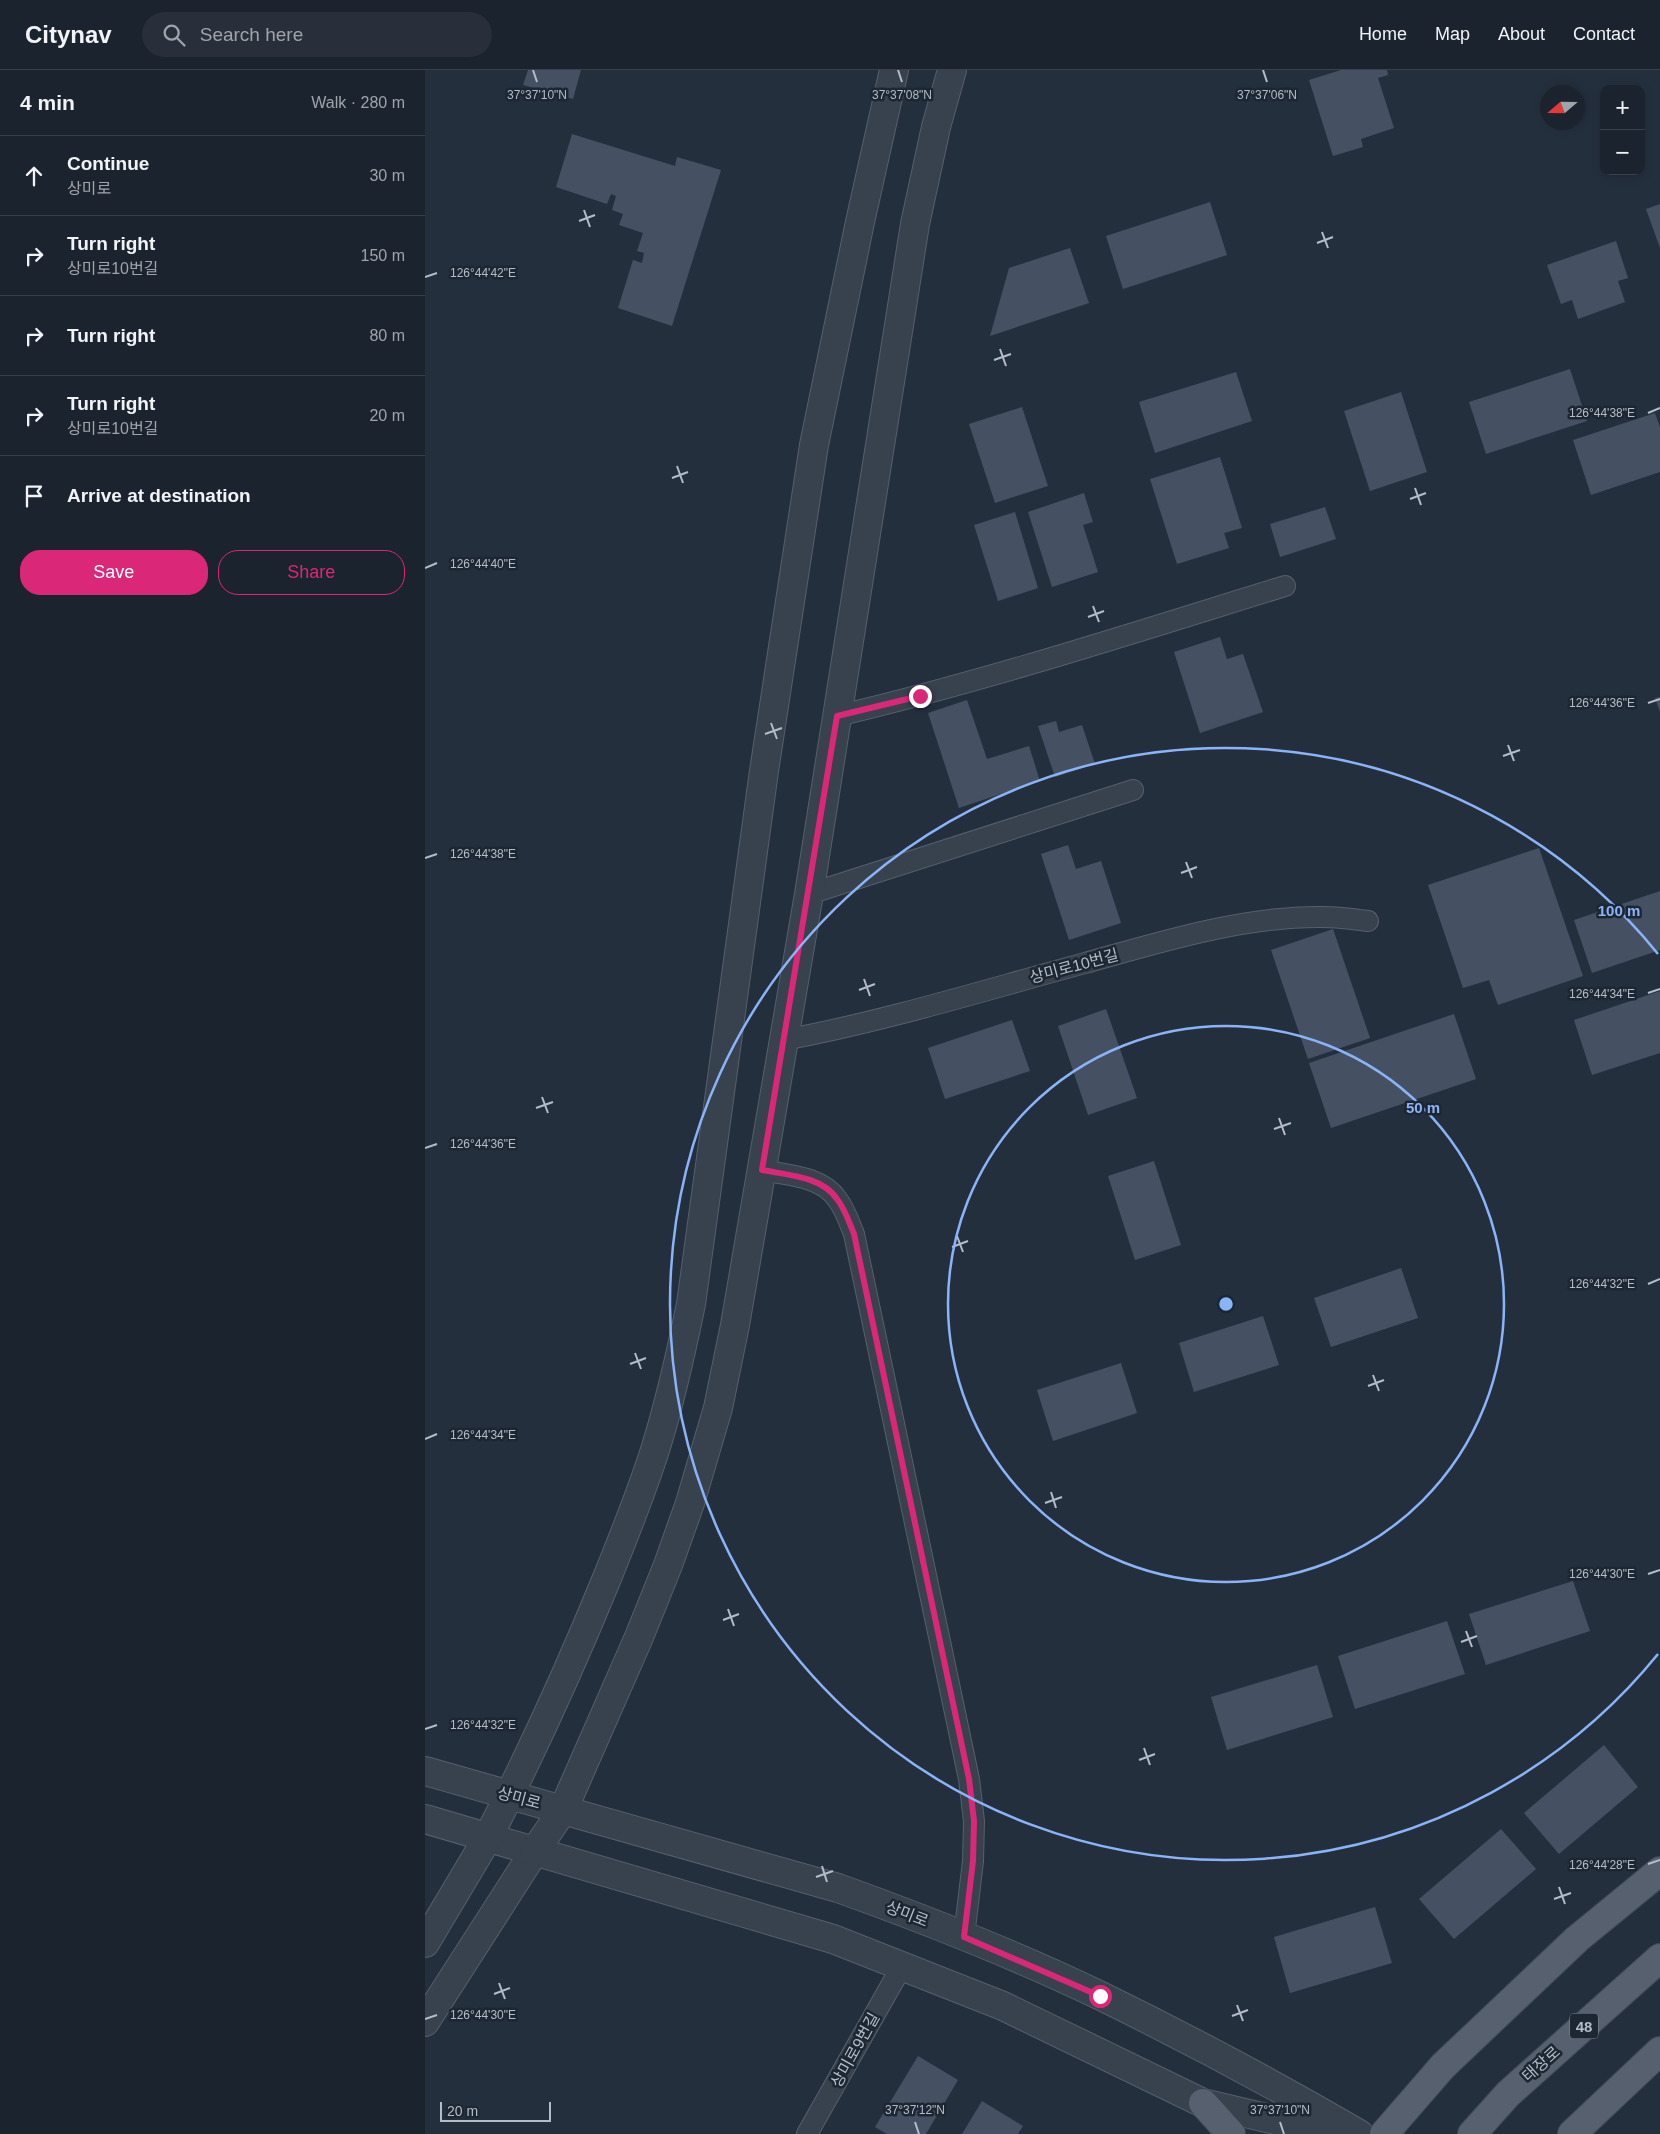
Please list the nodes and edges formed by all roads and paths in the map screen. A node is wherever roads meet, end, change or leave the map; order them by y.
1 (894, 70) edge
2 (952, 70) edge
3 (1285, 586) dead end
4 (837, 716) junction
5 (1133, 790) dead end
6 (809, 894) junction
7 (1368, 921) dead end
8 (784, 1040) junction
9 (762, 1170) junction
10 (425, 1771) edge
11 (509, 1796) junction
12 (563, 1810) junction
13 (425, 1819) edge
14 (487, 1839) junction
15 (534, 1852) junction
16 (1660, 1871) edge
17 (964, 1937) junction
18 (425, 1943) edge
19 (1660, 1958) edge
20 (902, 1966) junction
21 (425, 2022) edge
22 (1660, 2051) edge
23 (1203, 2103) junction
24 (1575, 2131) edge
25 (812, 2132) edge
26 (1231, 2134) edge
27 (1334, 2134) edge
28 (1359, 2134) edge
29 (1385, 2134) edge
30 (1472, 2134) edge

1 - 11 street
2 - 4 street
3 - 4 lane
4 - 6 street
5 - 6 lane
6 - 8 street
7 - 8 lane, 상미로10번길
8 - 9 street
9 - 12 street
9 - 17 lane
10 - 11 street, 상미로
11 - 12 street, 상미로
11 - 14 street
12 - 15 street
12 - 17 street, 상미로
13 - 14 street
14 - 15 street
14 - 18 street
15 - 20 street
15 - 21 street
16 - 29 main road
17 - 28 street, 상미로
19 - 30 main road, 태장로 / 48
20 - 23 street
20 - 25 lane, 상미로9번길
22 - 24 main road
23 - 26 main road
23 - 27 street

